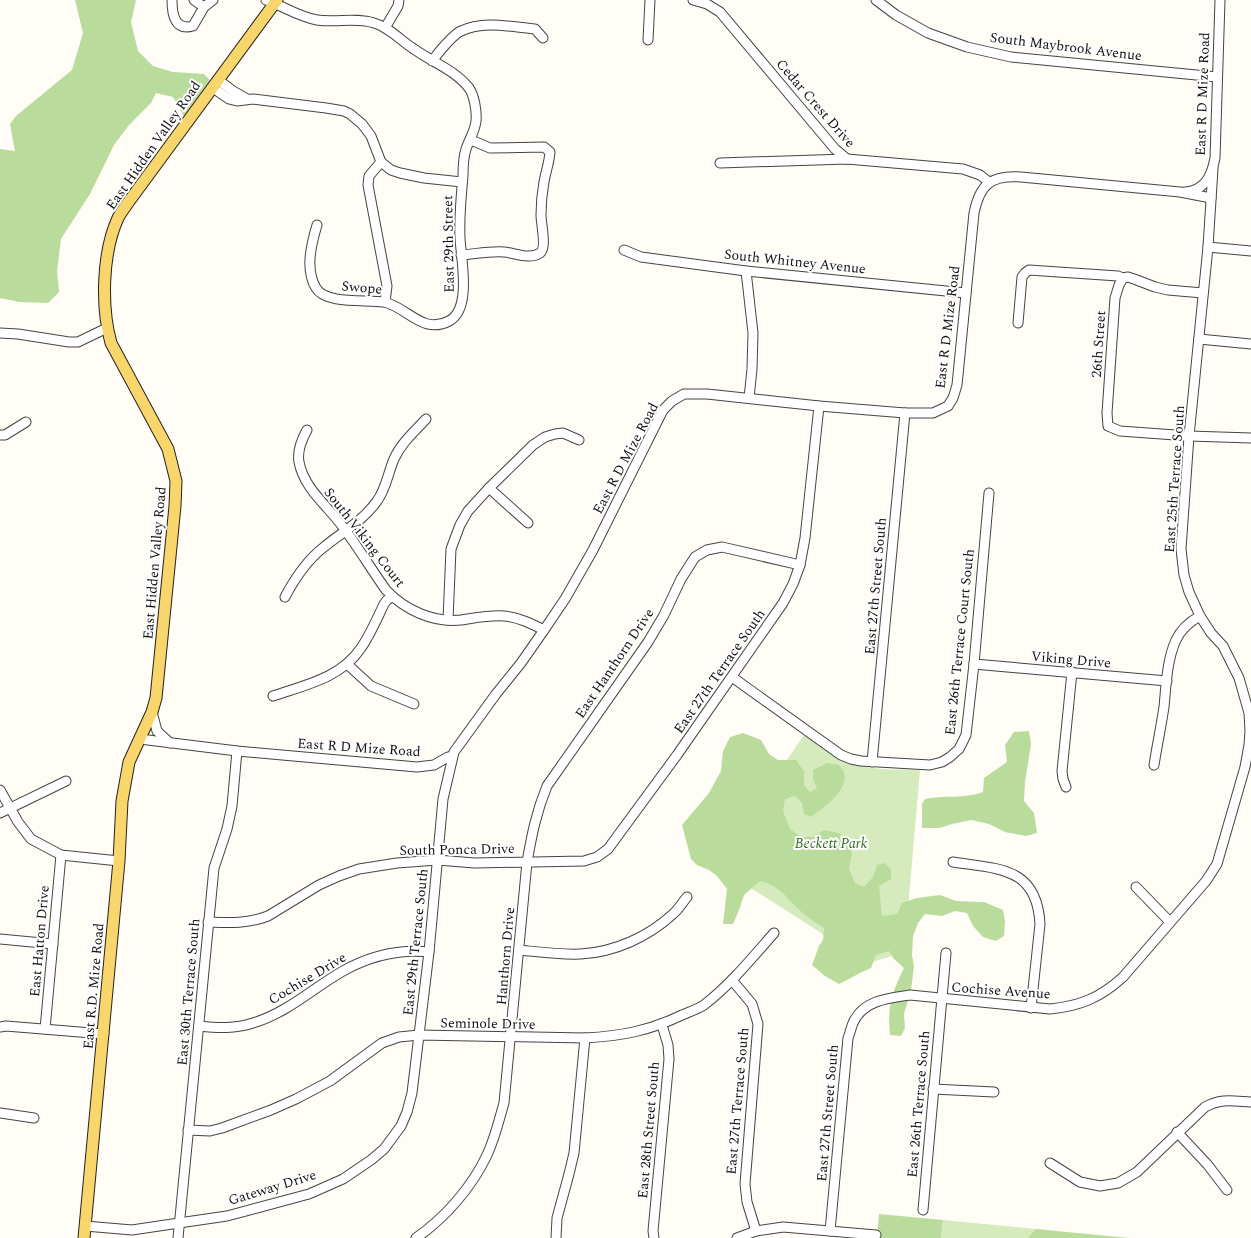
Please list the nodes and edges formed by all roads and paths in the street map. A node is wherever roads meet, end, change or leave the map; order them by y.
1 (172, 0) edge
2 (194, 0) edge
3 (213, 0) edge
4 (399, 0) edge
5 (650, 0) edge
6 (693, 0) edge
7 (876, 0) edge
8 (1220, 0) edge
9 (273, 1) edge
10 (204, 7) junction
11 (385, 28) junction
12 (543, 38) dead end
13 (648, 40) dead end
14 (432, 60) junction
15 (1217, 77) junction
16 (215, 84) junction
17 (471, 140) junction
18 (847, 159) junction
19 (381, 162) junction
20 (720, 163) dead end
21 (1213, 170) junction
22 (462, 182) junction
23 (989, 182) junction
24 (1180, 192) junction
25 (1211, 198) junction
26 (318, 226) dead end
27 (1208, 247) junction
28 (624, 250) dead end
29 (1251, 251) edge
30 (461, 255) junction
31 (746, 271) junction
32 (1123, 278) junction
33 (966, 293) junction
34 (1203, 293) junction
35 (385, 302) junction
36 (450, 321) joint
37 (1018, 323) dead end
38 (107, 328) junction
39 (0, 333) edge
40 (1199, 340) junction
41 (1251, 344) edge
42 (749, 398) junction
43 (819, 406) junction
44 (905, 413) junction
45 (426, 419) dead end
46 (26, 422) dead end
47 (307, 430) dead end
48 (0, 436) edge
49 (1189, 436) junction
50 (1251, 438) edge
51 (578, 440) dead end
52 (489, 488) junction
53 (989, 493) dead end
54 (528, 523) dead end
55 (346, 531) junction
56 (800, 565) junction
57 (285, 596) dead end
58 (392, 597) junction
59 (1200, 616) junction
60 (448, 620) junction
61 (544, 630) junction
62 (347, 664) junction
63 (974, 664) junction
64 (1072, 672) junction
65 (732, 677) junction
66 (1167, 681) junction
67 (273, 696) dead end
68 (414, 704) dead end
69 (152, 712) junction
70 (1250, 733) edge
71 (140, 739) junction
72 (170, 744) junction
73 (237, 751) junction
74 (452, 756) junction
75 (872, 762) junction
76 (1154, 765) dead end
77 (66, 782) dead end
78 (1066, 787) dead end
79 (0, 790) edge
80 (10, 808) junction
81 (0, 813) edge
82 (61, 855) junction
83 (437, 860) junction
84 (119, 861) junction
85 (527, 862) junction
86 (953, 862) dead end
87 (1136, 887) dead end
88 (687, 897) dead end
89 (208, 922) junction
90 (1170, 922) junction
91 (774, 933) dead end
92 (0, 939) edge
93 (53, 944) junction
94 (519, 950) junction
95 (429, 952) junction
96 (946, 953) dead end
97 (732, 980) junction
98 (942, 999) junction
99 (870, 1005) joint
100 (1031, 1008) junction
101 (662, 1025) junction
102 (199, 1026) junction
103 (0, 1027) edge
104 (45, 1029) junction
105 (104, 1034) junction
106 (419, 1035) junction
107 (511, 1037) junction
108 (585, 1038) junction
109 (933, 1089) junction
110 (994, 1092) dead end
111 (1251, 1102) edge
112 (0, 1113) edge
113 (34, 1118) dead end
114 (188, 1130) junction
115 (1178, 1132) junction
116 (1050, 1163) dead end
117 (1227, 1190) dead end
118 (923, 1210) dead end
119 (179, 1224) junction
120 (85, 1226) junction
121 (756, 1231) junction
122 (830, 1231) junction
123 (876, 1235) dead end
124 (84, 1238) edge
125 (178, 1238) edge
126 (416, 1238) edge
127 (556, 1238) edge
128 (654, 1238) edge
129 (737, 1238) edge

1 - 10 street
2 - 10 street
3 - 10 street
4 - 11 street
5 - 13 street
6 - 18 street, Cedar Crest Drive
7 - 15 street, South Maybrook Avenue
8 - 15 street, East R D Mize Road
9 - 11 street
9 - 16 main road, East Hidden Valley Road
11 - 14 street
12 - 14 street
14 - 17 street
15 - 21 street, East R D Mize Road
16 - 19 street
16 - 38 main road, East Hidden Valley Road
17 - 22 street, East 29th Street
17 - 30 street
18 - 20 street
18 - 23 street, Cedar Crest Drive
19 - 22 street
19 - 35 street
21 - 24 street, East R D Mize Road
21 - 25 street, East 25th Terrace South
22 - 30 street, East 29th Street
23 - 24 street, East R D Mize Road
23 - 33 street, East R D Mize Road
24 - 25 street, East R D Mize Road
25 - 27 street, East 25th Terrace South
26 - 35 street, Swope
27 - 29 street
27 - 34 street, East 25th Terrace South
28 - 31 street, South Whitney Avenue
30 - 36 street, East 29th Street
31 - 33 street, South Whitney Avenue
31 - 42 street
32 - 34 street
32 - 37 street
32 - 49 street, 26th Street
33 - 44 street, East R D Mize Road
34 - 40 street, East 25th Terrace South
35 - 36 street, Swope
38 - 39 street
38 - 69 main road, East Hidden Valley Road
40 - 41 street
40 - 49 street, East 25th Terrace South
42 - 43 street, East R D Mize Road
42 - 61 street, East R D Mize Road
43 - 44 street, East R D Mize Road
43 - 56 street, East 27th Terrace South
44 - 75 street, East 27th Street South
45 - 55 street
46 - 48 street
47 - 55 street, South Viking Court
49 - 50 street
49 - 59 street, East 25th Terrace South
51 - 52 street
52 - 54 street
52 - 60 street
53 - 63 street, East 26th Terrace Court South
55 - 57 street
55 - 58 street, South Viking Court
56 - 65 street, East 27th Terrace South
56 - 85 street, East Hanthorn Drive
58 - 60 street, South Viking Court
58 - 62 street
59 - 66 street
59 - 70 street, East 25th Terrace South
60 - 61 street, South Viking Court
61 - 74 street, East R D Mize Road
62 - 67 street
62 - 68 street
63 - 64 street, Viking Drive
63 - 75 street, East 26th Terrace Court South
64 - 66 street, Viking Drive
64 - 78 street
65 - 75 street, East 26th Terrace Court South
65 - 85 street, East 27th Terrace South
66 - 76 street
69 - 71 main road, East Hidden Valley Road
69 - 72 street
70 - 90 street, East 25th Terrace South
71 - 72 street, East R D Mize Road
71 - 84 main road, East R.D. Mize Road
72 - 73 street, East R D Mize Road
73 - 74 street, East R D Mize Road
73 - 89 street, East 30th Terrace South
74 - 83 street, East 29th Terrace South
77 - 80 street
79 - 80 street
80 - 81 street
80 - 82 street
82 - 84 street
82 - 93 street, East Hatton Drive
83 - 85 street, South Ponca Drive
83 - 89 street, South Ponca Drive
83 - 95 street, East 29th Terrace South
84 - 105 main road, East R.D. Mize Road
85 - 94 street, Hanthorn Drive
86 - 100 street
87 - 90 street
88 - 94 street
89 - 102 street, East 30th Terrace South
90 - 100 street, Cochise Avenue
91 - 97 street, Seminole Drive
92 - 93 street
93 - 104 street, East Hatton Drive
94 - 107 street, Hanthorn Drive
95 - 102 street, Cochise Drive
95 - 106 street, East 29th Terrace South
96 - 98 street, East 26th Terrace South
97 - 101 street, Seminole Drive
97 - 121 street, East 27th Terrace South
98 - 99 street, Cochise Avenue
98 - 100 street, Cochise Avenue
98 - 109 street, East 26th Terrace South
99 - 122 street, East 27th Street South
101 - 108 street, Seminole Drive
101 - 128 street, East 28th Street South
102 - 114 street, East 30th Terrace South
103 - 104 street
104 - 105 street
105 - 120 main road, East R.D. Mize Road
106 - 107 street, Seminole Drive
106 - 114 street, Seminole Drive
106 - 119 street, Gateway Drive
107 - 108 street, Seminole Drive
107 - 126 street, Hanthorn Drive
108 - 127 street
109 - 110 street
109 - 118 street, East 26th Terrace South
111 - 115 street
112 - 113 street
114 - 119 street, East 30th Terrace South
115 - 116 street
115 - 117 street
119 - 120 street, Gateway Drive
119 - 125 street, East 30th Terrace South
120 - 124 main road, East R.D. Mize Road
121 - 122 street
121 - 129 street
122 - 123 street

